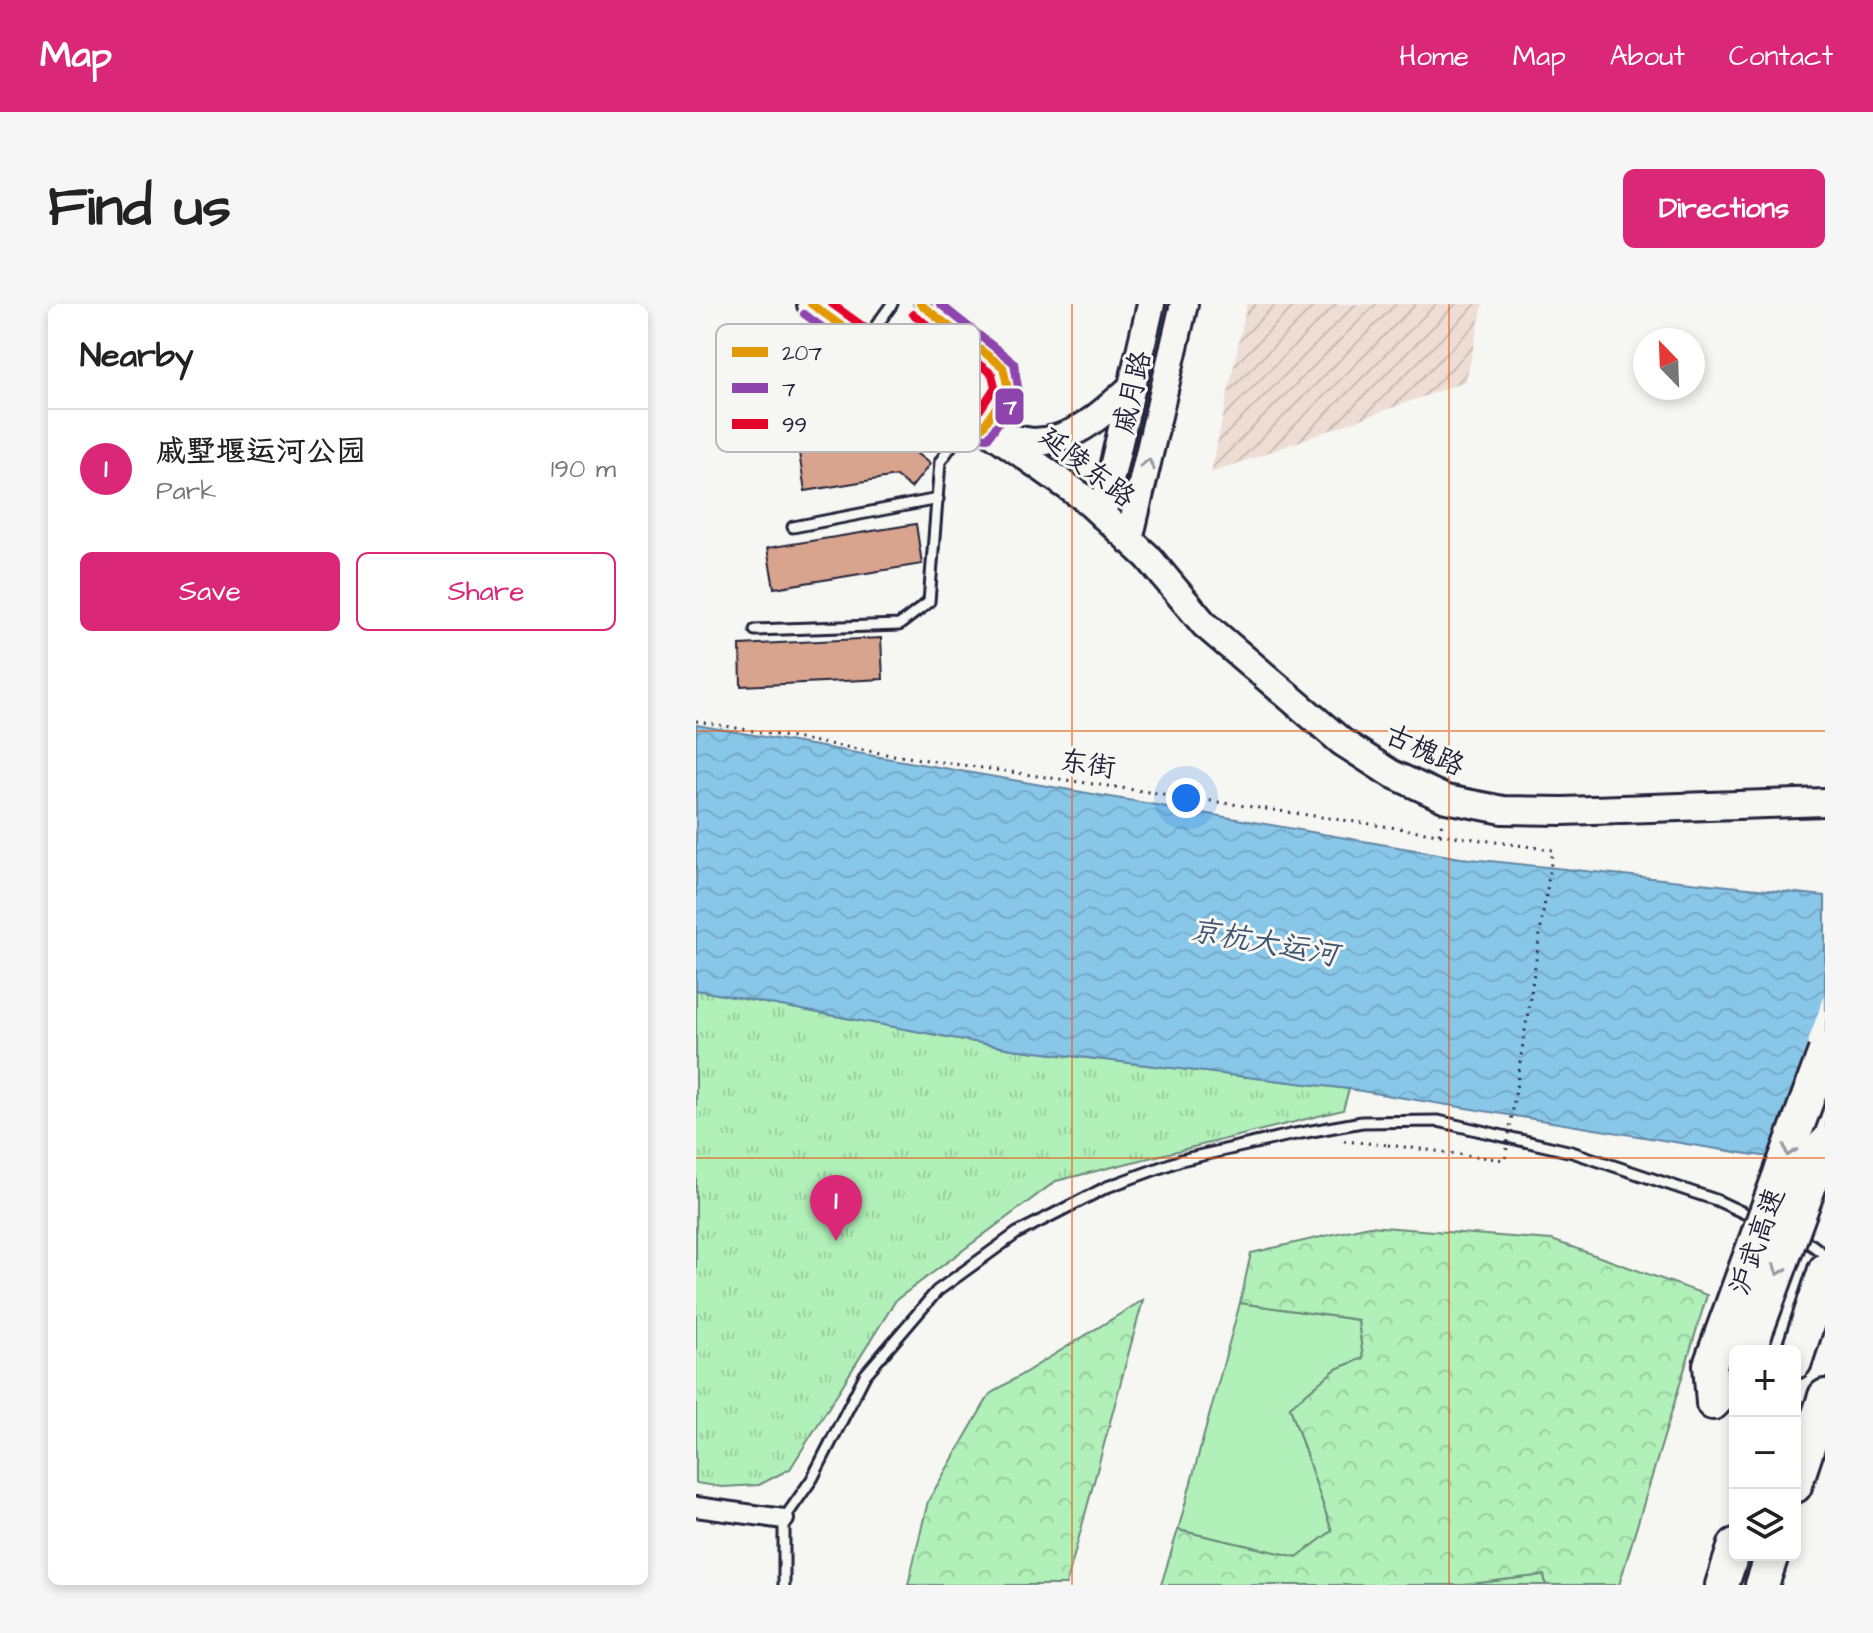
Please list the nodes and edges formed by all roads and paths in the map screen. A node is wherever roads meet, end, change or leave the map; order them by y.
1 (811, 304) edge
2 (892, 304) edge
3 (920, 304) edge
4 (1151, 304) edge
5 (1184, 304) edge
6 (839, 324) edge
7 (877, 324) edge
8 (946, 324) edge
9 (980, 350) edge
10 (1132, 387) junction
11 (980, 425) edge
12 (983, 427) junction
13 (980, 429) edge
14 (952, 452) edge
15 (938, 499) junction
16 (1102, 515) junction
17 (793, 527) dead end
18 (1129, 540) junction
19 (755, 630) dead end
20 (696, 721) edge
21 (1446, 799) junction
22 (1825, 802) edge
23 (1439, 834) junction
24 (1825, 1051) edge
25 (1825, 1144) edge
26 (1388, 1145) dead end
27 (1771, 1226) dead end
28 (1785, 1232) dead end
29 (1825, 1255) edge
30 (1825, 1270) edge
31 (1751, 1345) edge
32 (1801, 1345) edge
33 (1724, 1392) edge
34 (1825, 1396) edge
35 (1801, 1468) edge
36 (696, 1507) edge
37 (784, 1519) junction
38 (1730, 1561) edge
39 (1770, 1561) edge
40 (784, 1585) edge
41 (1722, 1585) edge
42 (1762, 1585) edge

1 - 6 main road, 延陵东路
2 - 7 lane
3 - 8 lane
4 - 10 main road, 戚月路
18 -> 5 main road, 戚月路
9 - 12 lane
10 - 12 main road
10 - 16 main road, 戚月路
11 - 12 main road, 延陵东路
12 - 13 lane
12 - 16 main road, 延陵东路
14 - 15 lane
15 - 17 lane
15 - 19 lane
16 - 18 main road, 延陵东路
18 - 21 main road, 古槐路
20 - 23 path, 东街
21 - 22 main road, 古槐路
21 - 23 path
23 - 26 path, 东街, bridge
24 -> 33 highway, 沪武高速, bridge
25 -> 31 highway, 沪武高速, bridge
27 - 37 lane
28 - 29 lane
30 - 32 highway
34 - 35 highway
36 - 37 street
37 - 40 lane
38 - 41 highway
39 - 42 highway

